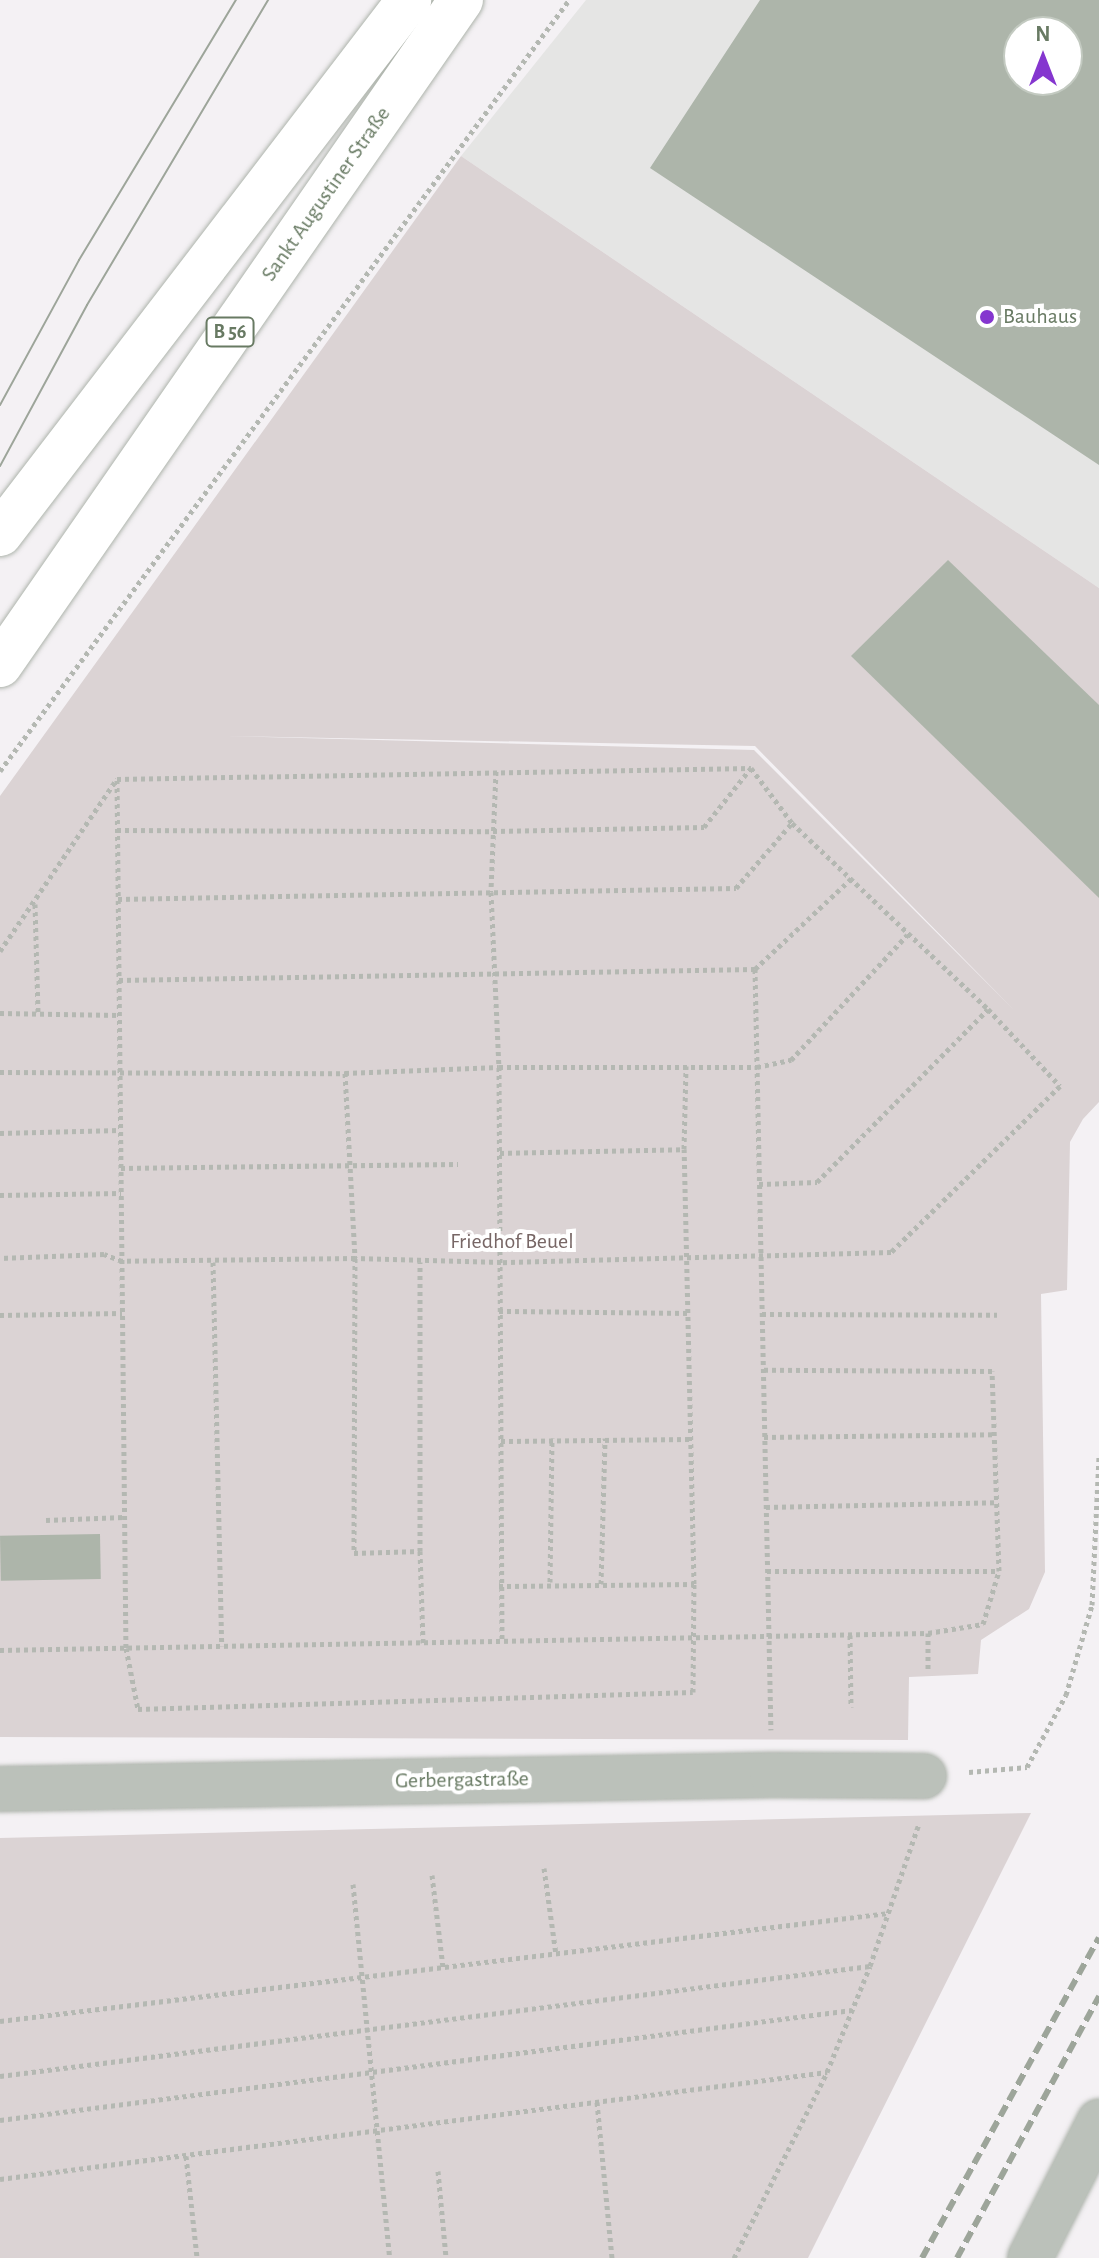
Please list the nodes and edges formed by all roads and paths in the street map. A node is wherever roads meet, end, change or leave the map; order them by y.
1 (409, 0) edge
2 (461, 0) edge
3 (569, 0) edge
4 (0, 534) edge
5 (0, 665) edge
6 (751, 768) junction
7 (0, 771) edge
8 (496, 771) junction
9 (117, 779) junction
10 (792, 823) junction
11 (117, 830) junction
12 (493, 831) junction
13 (853, 877) junction
14 (491, 892) junction
15 (118, 899) junction
16 (35, 903) junction
17 (907, 935) junction
18 (0, 951) edge
19 (755, 969) junction
20 (495, 976) junction
21 (119, 980) junction
22 (988, 1009) junction
23 (38, 1012) junction
24 (0, 1013) edge
25 (119, 1015) junction
26 (686, 1066) junction
27 (499, 1067) junction
28 (757, 1067) junction
29 (120, 1071) junction
30 (0, 1072) edge
31 (345, 1073) junction
32 (120, 1130) junction
33 (0, 1133) edge
34 (684, 1149) junction
35 (500, 1153) junction
36 (458, 1164) dead end
37 (350, 1166) junction
38 (121, 1168) junction
39 (759, 1184) junction
40 (121, 1193) junction
41 (0, 1195) edge
42 (761, 1255) junction
43 (0, 1258) edge
44 (355, 1258) junction
45 (686, 1259) junction
46 (122, 1261) junction
47 (213, 1262) junction
48 (420, 1262) junction
49 (501, 1262) junction
50 (499, 1311) junction
51 (122, 1313) junction
52 (690, 1313) junction
53 (762, 1314) junction
54 (0, 1315) edge
55 (997, 1315) dead end
56 (763, 1370) junction
57 (996, 1434) junction
58 (764, 1437) junction
59 (552, 1438) junction
60 (605, 1438) junction
61 (690, 1439) junction
62 (501, 1441) junction
63 (1099, 1456) edge
64 (997, 1502) junction
65 (766, 1507) junction
66 (124, 1517) junction
67 (46, 1520) dead end
68 (420, 1551) junction
69 (767, 1571) junction
70 (999, 1571) junction
71 (550, 1582) junction
72 (601, 1584) junction
73 (694, 1584) junction
74 (499, 1586) junction
75 (928, 1633) junction
76 (850, 1635) junction
77 (768, 1637) junction
78 (693, 1638) junction
79 (502, 1641) junction
80 (423, 1643) junction
81 (222, 1646) junction
82 (126, 1648) junction
83 (0, 1650) edge
84 (928, 1669) dead end
85 (851, 1707) dead end
86 (772, 1775) junction
87 (924, 1776) joint
88 (0, 1789) edge
89 (919, 1824) dead end
90 (544, 1868) dead end
91 (432, 1875) dead end
92 (353, 1884) dead end
93 (889, 1913) junction
94 (556, 1954) junction
95 (870, 1966) junction
96 (443, 1967) junction
97 (362, 1978) junction
98 (852, 2010) junction
99 (0, 2021) edge
100 (367, 2029) junction
101 (371, 2072) junction
102 (827, 2072) junction
103 (0, 2076) edge
104 (597, 2102) junction
105 (0, 2120) edge
106 (1099, 2122) edge
107 (377, 2131) junction
108 (186, 2156) junction
109 (438, 2171) dead end
110 (0, 2179) edge
111 (197, 2258) edge
112 (390, 2258) edge
113 (446, 2258) edge
114 (612, 2258) edge
115 (734, 2258) edge
116 (1030, 2258) edge

1 - 4 main road, B 56
2 - 5 main road, Sankt Augustiner Straße / B 56
3 - 7 path
6 - 8 path
6 - 10 path
6 - 12 path
8 - 9 path
8 - 12 path
9 - 11 path
9 - 16 path
10 - 13 path
10 - 14 path
11 - 12 path
11 - 15 path
12 - 14 path
13 - 17 path
13 - 19 path
14 - 15 path
14 - 20 path
15 - 21 path
16 - 18 path
16 - 23 path
17 - 22 path
17 - 28 path
19 - 20 path
19 - 28 path
20 - 21 path
20 - 27 path
21 - 25 path
22 - 39 path
22 - 42 path
23 - 24 path
23 - 25 path
25 - 29 path
26 - 27 path
26 - 28 path
26 - 34 path
27 - 31 path
27 - 35 path
28 - 39 path
29 - 30 path
29 - 31 path
29 - 32 path
31 - 37 path
32 - 33 path
32 - 38 path
34 - 35 path
34 - 45 path
35 - 49 path
36 - 37 path
37 - 38 path
37 - 44 path
38 - 40 path
39 - 42 path
40 - 41 path
40 - 46 path
42 - 45 path
42 - 53 path
43 - 46 path
44 - 47 path
44 - 48 path
44 - 68 path
45 - 49 path
45 - 52 path
46 - 47 path
46 - 51 path
47 - 81 path
48 - 49 path
48 - 68 path
49 - 50 path
50 - 52 path
50 - 62 path
51 - 54 path
51 - 66 path
52 - 61 path
53 - 55 path
53 - 56 path
56 - 57 path
56 - 58 path
57 - 58 path
57 - 64 path
58 - 65 path
59 - 60 path
59 - 62 path
59 - 71 path
60 - 61 path
60 - 72 path
61 - 73 path
62 - 74 path
63 - 87 path
64 - 65 path
64 - 70 path
65 - 69 path
66 - 67 path
66 - 82 path
68 - 80 path
69 - 70 path
69 - 77 path
70 - 75 path
71 - 72 path
71 - 74 path
72 - 73 path
73 - 78 path
74 - 79 path
75 - 76 path
75 - 84 path
76 - 77 path
76 - 85 path
77 - 78 path
77 - 86 path
78 - 79 path
78 - 82 path
79 - 80 path
80 - 81 path
81 - 82 path
82 - 83 path
86 - 87 lane, Gerbergastraße
86 - 88 lane, Gerbergastraße
89 - 93 path
90 - 94 path
91 - 96 path
92 - 97 path
93 - 94 path
93 - 95 path
94 - 96 path
95 - 98 path
95 - 100 path
96 - 97 path
97 - 99 path
97 - 100 path
98 - 101 path
98 - 102 path
100 - 101 path
100 - 103 path
101 - 105 path
101 - 107 path
102 - 104 path
102 - 115 path
104 - 107 path
104 - 114 path
106 - 116 lane
107 - 108 path
107 - 112 path
108 - 110 path
108 - 111 path
109 - 113 path

